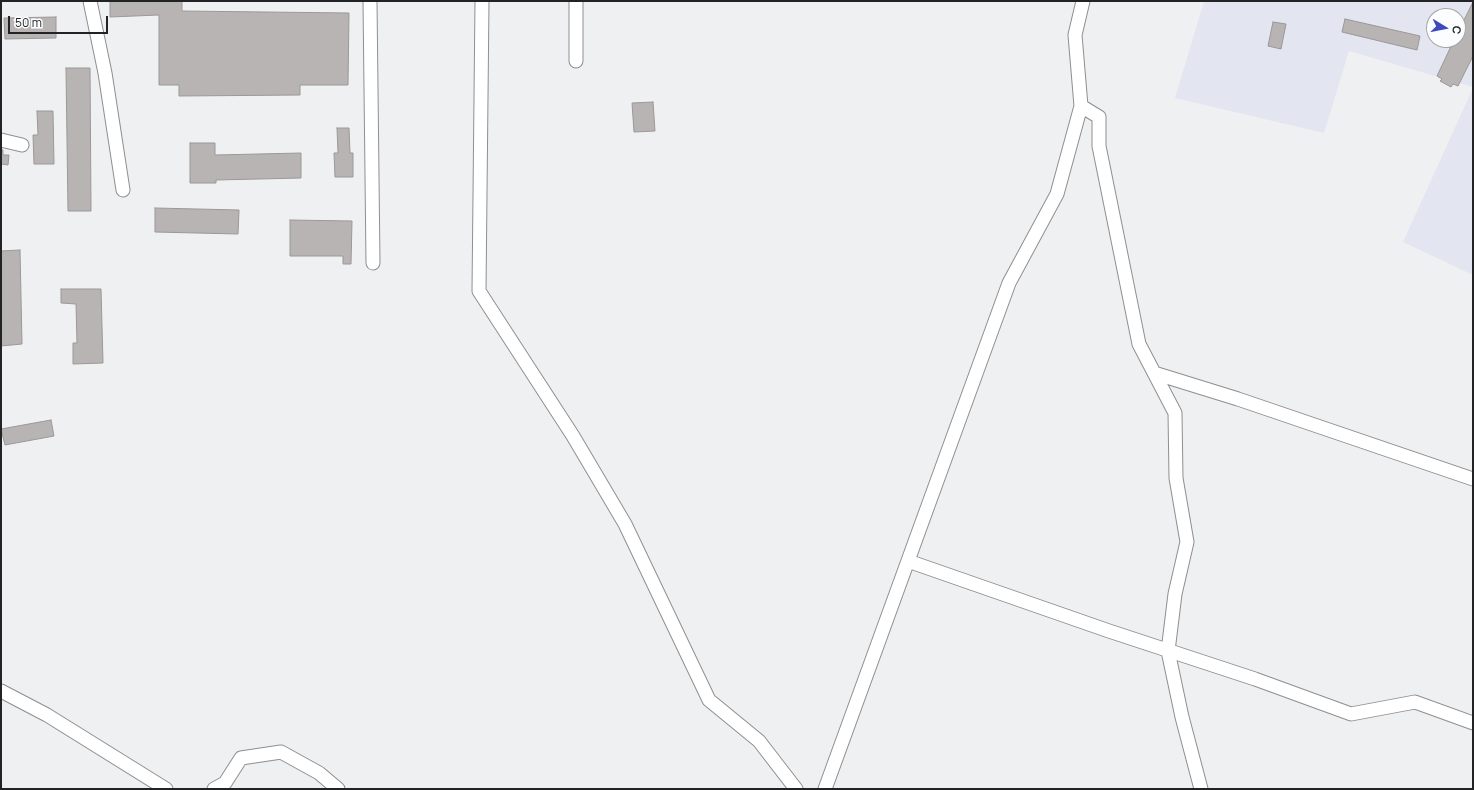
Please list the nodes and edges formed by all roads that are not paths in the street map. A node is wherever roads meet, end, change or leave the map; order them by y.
1 (90, 1) edge
2 (370, 1) edge
3 (482, 1) edge
4 (576, 1) edge
5 (1083, 1) edge
6 (576, 62) dead end
7 (1081, 106) junction
8 (1, 140) edge
9 (22, 145) dead end
10 (122, 190) dead end
11 (373, 264) dead end
12 (1154, 373) junction
13 (1473, 479) edge
14 (908, 561) junction
15 (1168, 651) junction
16 (1, 691) edge
17 (1473, 723) edge
18 (166, 789) edge
19 (214, 789) edge
20 (338, 789) edge
21 (796, 789) edge
22 (825, 789) edge
23 (1200, 789) edge

1 - 10 street
2 - 11 street
3 - 21 street
4 - 6 street
5 - 7 street
7 - 12 street
7 - 14 street
8 - 9 street
12 - 13 street
12 - 15 street
14 - 15 street
14 - 22 street
15 - 17 street
15 - 23 street
16 - 18 street
19 - 20 street

